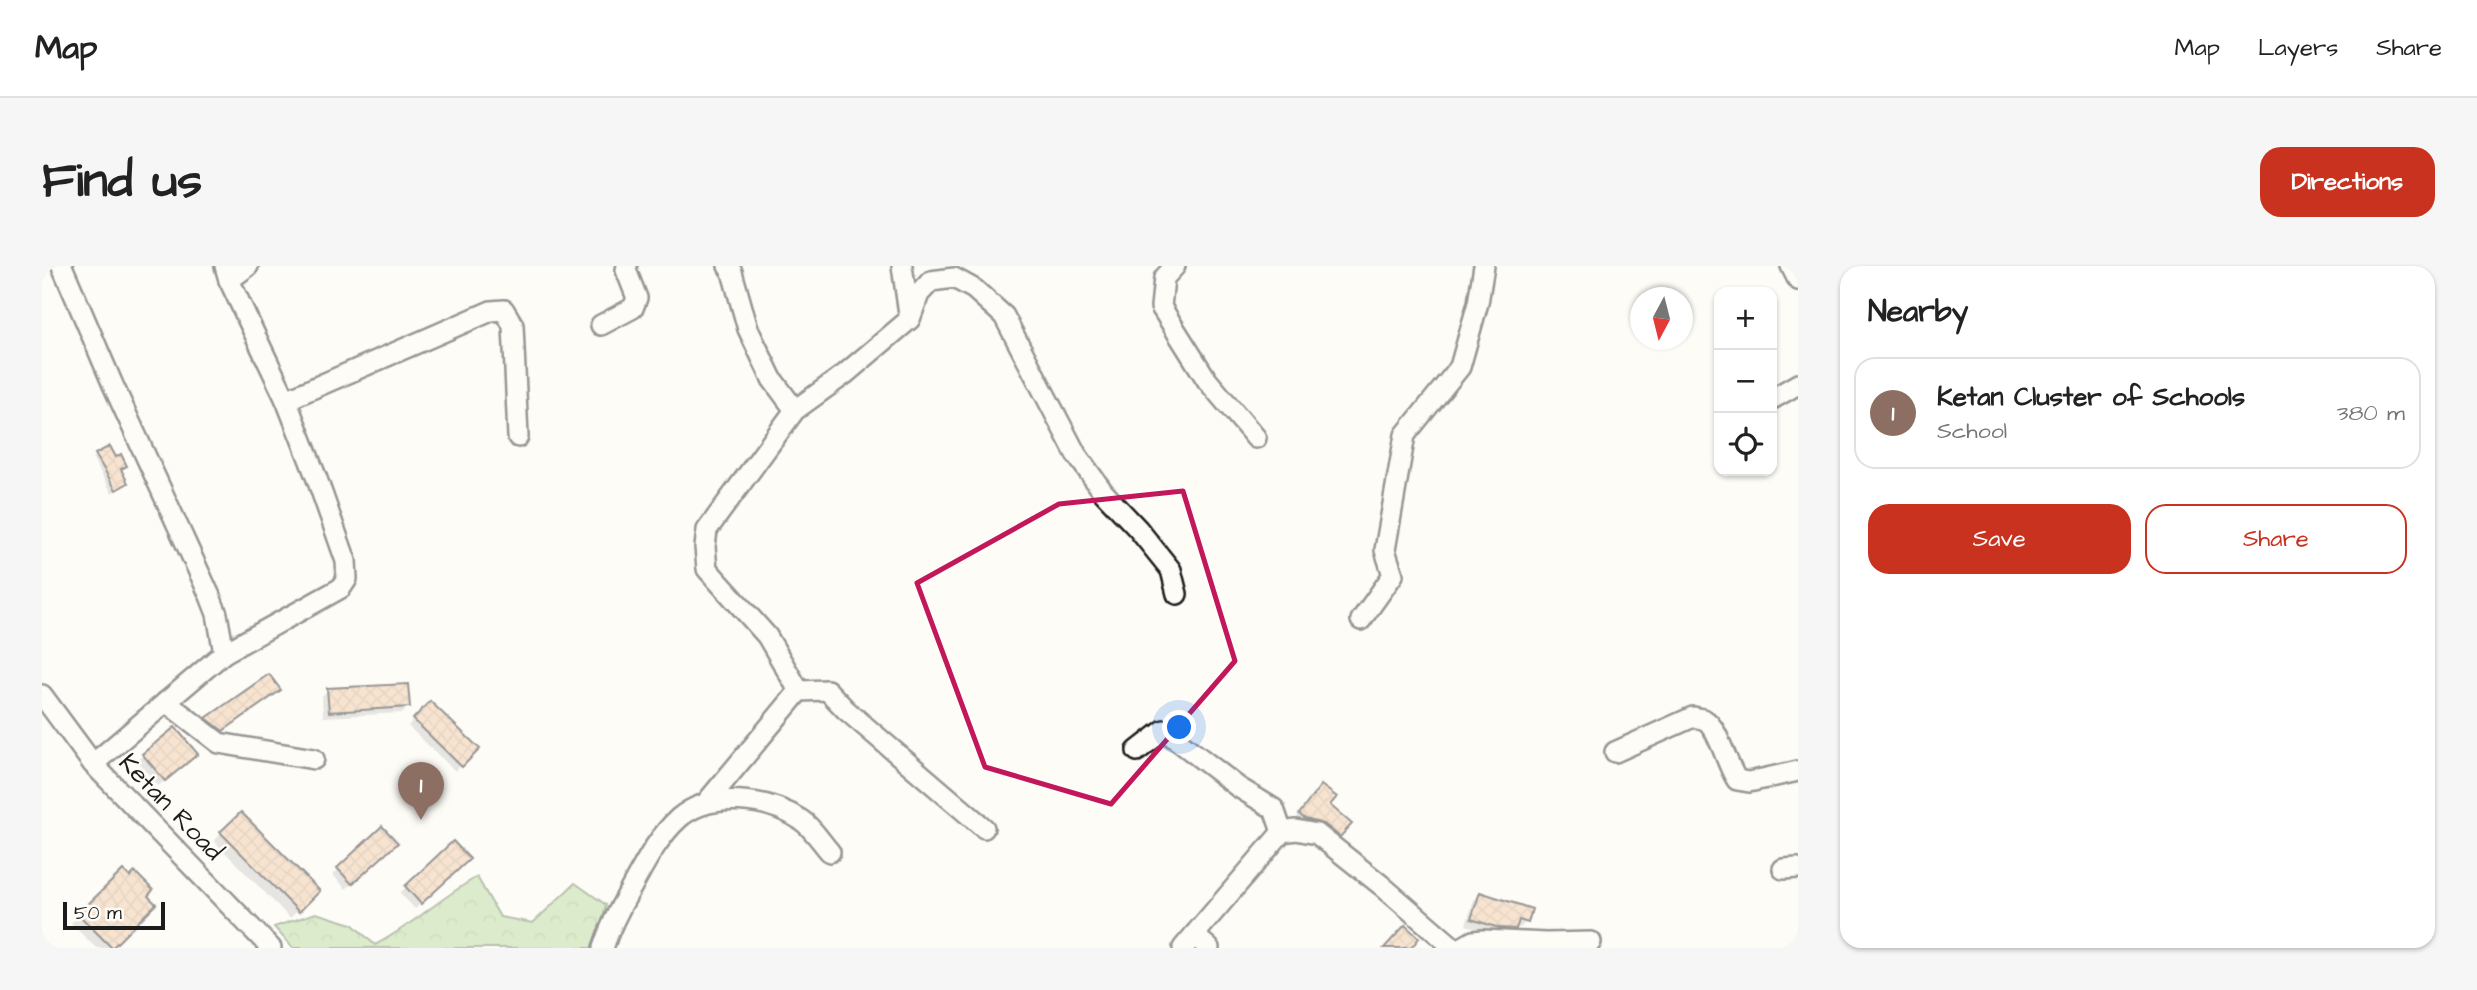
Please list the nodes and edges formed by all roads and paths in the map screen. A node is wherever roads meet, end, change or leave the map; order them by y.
1 (62, 266) edge
2 (248, 266) edge
3 (627, 266) edge
4 (728, 266) edge
5 (902, 266) edge
6 (1175, 266) edge
7 (1484, 266) edge
8 (1791, 266) edge
9 (227, 273) edge
10 (1798, 280) edge
11 (910, 319) junction
12 (601, 325) dead end
13 (1798, 384) edge
14 (1777, 396) edge
15 (286, 400) junction
16 (795, 410) junction
17 (518, 436) dead end
18 (1256, 438) dead end
19 (1177, 594) dead end
20 (1361, 620) dead end
21 (224, 653) junction
22 (799, 691) junction
23 (42, 695) edge
24 (166, 702) junction
25 (1137, 751) dead end
26 (1615, 752) dead end
27 (314, 760) dead end
28 (93, 764) junction
29 (1798, 771) edge
30 (706, 803) junction
31 (984, 828) dead end
32 (1282, 832) junction
33 (830, 852) dead end
34 (1188, 942) edge
35 (1591, 942) dead end
36 (271, 948) edge
37 (603, 948) edge
38 (1209, 948) edge
39 (1454, 948) edge
40 (1461, 948) edge

1 - 21 street
2 - 9 street
3 - 12 street
4 - 16 street
5 - 11 street
6 - 18 street
7 - 20 street
8 - 10 street
9 - 15 street
11 - 16 street
11 - 19 street
13 - 14 street
15 - 17 street
15 - 21 street
16 - 22 street
21 - 24 street
22 - 30 street
22 - 31 street
23 - 28 street, Ketan Road
24 - 27 street
24 - 28 street
25 - 32 street
26 - 29 street
28 - 36 street, Ketan Road
30 - 33 street
30 - 37 street
32 - 34 street
32 - 39 street
34 - 38 street
35 - 40 street

